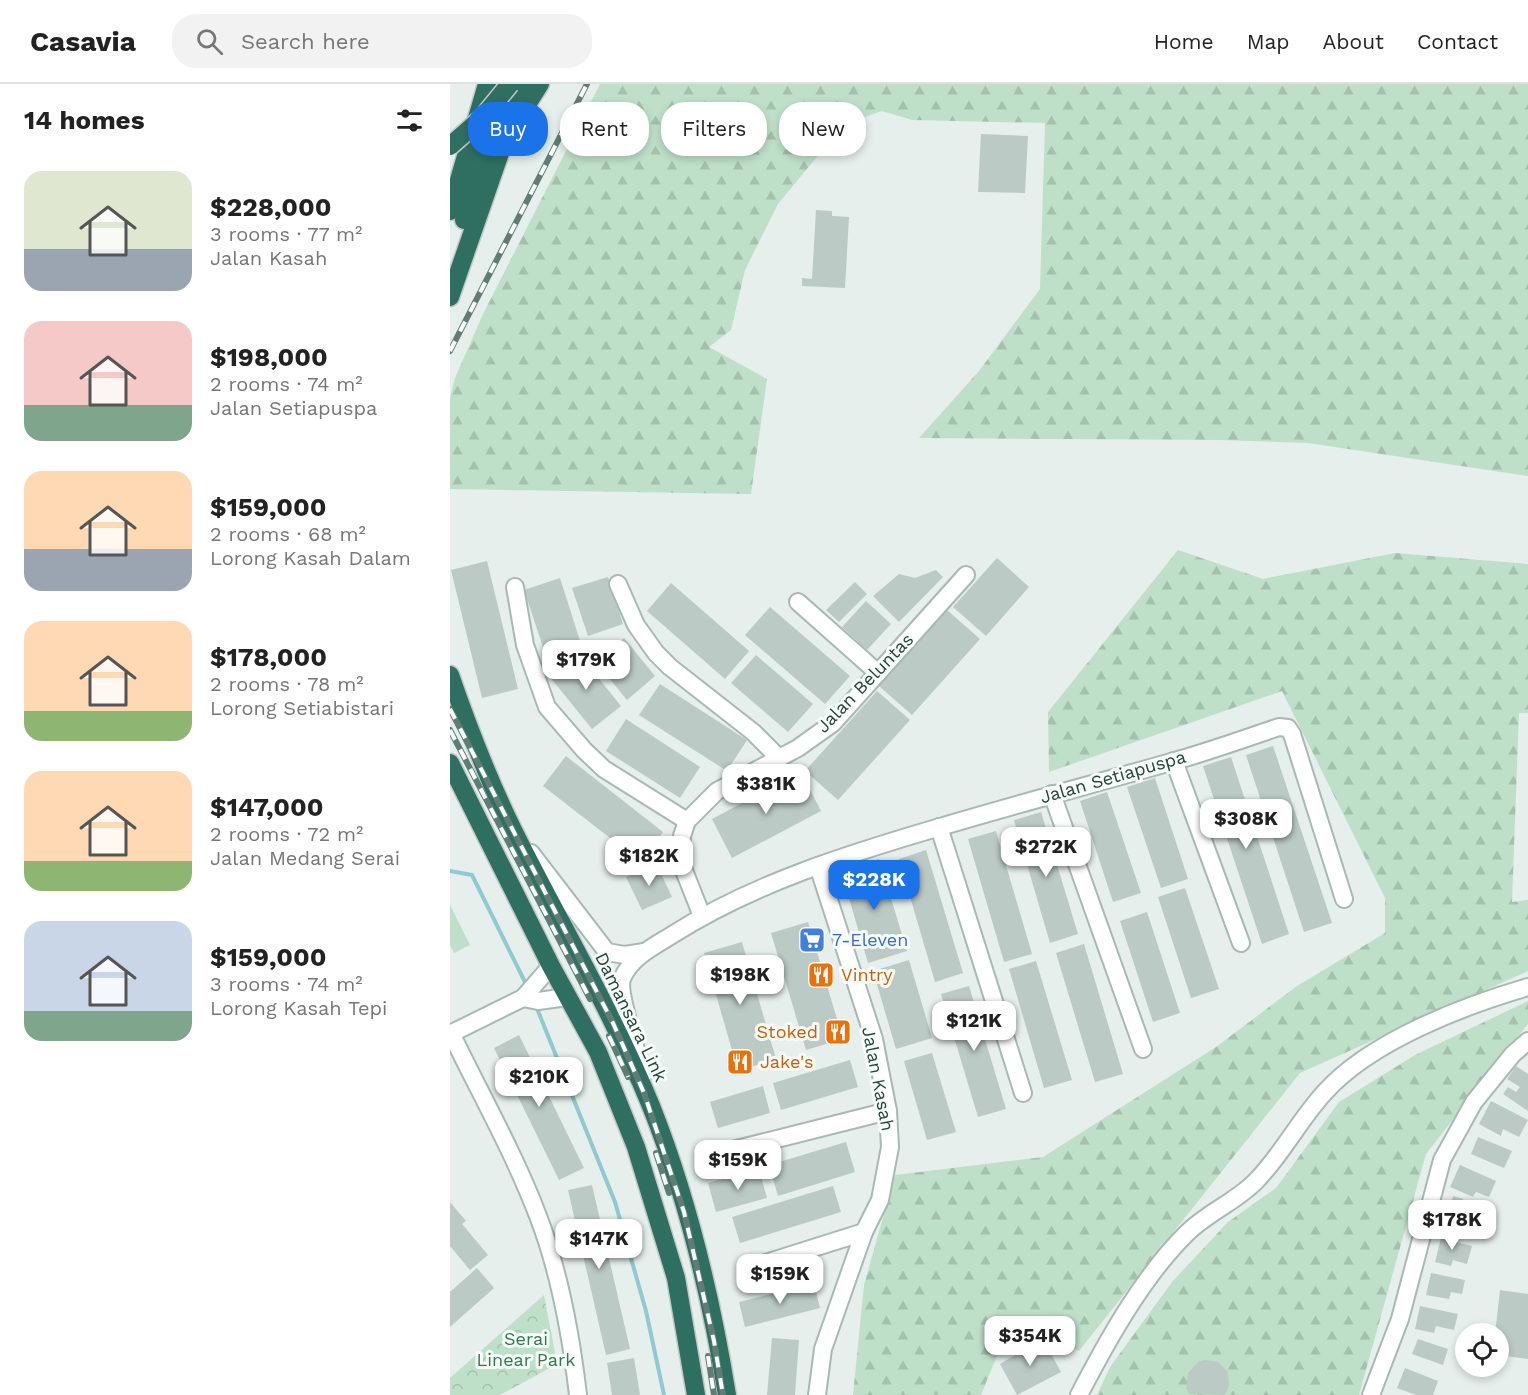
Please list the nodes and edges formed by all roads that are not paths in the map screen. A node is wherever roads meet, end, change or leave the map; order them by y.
1 (487, 84) edge
2 (505, 84) edge
3 (510, 84) edge
4 (524, 84) edge
5 (540, 84) edge
6 (518, 102) edge
7 (529, 102) edge
8 (450, 146) edge
9 (499, 156) edge
10 (450, 211) edge
11 (450, 267) edge
12 (450, 297) edge
13 (966, 575) dead end
14 (618, 584) dead end
15 (515, 587) dead end
16 (798, 602) dead end
17 (878, 673) junction
18 (450, 675) edge
19 (779, 758) junction
20 (1174, 761) junction
21 (451, 765) edge
22 (1052, 794) junction
23 (687, 821) junction
24 (939, 827) junction
25 (512, 828) junction
26 (818, 866) junction
27 (1344, 899) dead end
28 (702, 916) junction
29 (1240, 943) dead end
30 (644, 952) junction
31 (551, 966) junction
32 (1528, 987) edge
33 (529, 996) junction
34 (568, 997) junction
35 (450, 1034) edge
36 (1528, 1041) edge
37 (1143, 1049) dead end
38 (1023, 1093) dead end
39 (650, 1105) junction
40 (888, 1111) junction
41 (721, 1152) dead end
42 (864, 1232) junction
43 (750, 1268) dead end
44 (687, 1339) junction
45 (578, 1395) edge
46 (690, 1395) edge
47 (696, 1395) edge
48 (728, 1395) edge
49 (817, 1395) edge
50 (1079, 1395) edge
51 (1371, 1395) edge

1 - 10 highway
2 - 11 highway
3 - 8 highway, bridge
4 - 6 highway
5 - 7 highway
9 - 12 highway
13 - 17 street, Jalan Beluntas
14 - 19 street
15 - 23 street
16 - 17 street
17 - 19 street, Jalan Beluntas
18 - 25 highway, Damansara Link
19 - 23 street, Jalan Beluntas
20 - 22 street, Jalan Setiapuspa
20 - 27 street, Jalan Setiapuspa
20 - 29 street
21 - 31 highway
22 - 24 street, Jalan Setiapuspa
22 - 37 street
23 - 28 street
24 - 26 street, Jalan Setiapuspa
24 - 38 street
25 - 30 street, Jalan Setiapuspa
25 - 39 highway, Damansara Link
26 - 28 street, Jalan Setiapuspa
26 - 40 street, Jalan Kasah
28 - 30 street, Jalan Setiapuspa
30 - 39 street, Jalan Setiapuspa
31 - 33 street
31 - 34 highway
32 - 50 street
33 - 34 street
33 - 35 street
34 - 44 highway
35 - 45 street
36 - 51 street
39 - 48 highway, Damansara Link
40 - 41 street
40 - 42 street, Jalan Kasah
42 - 43 street
42 - 49 street, Jalan Kasah
44 - 46 highway
44 - 47 highway

